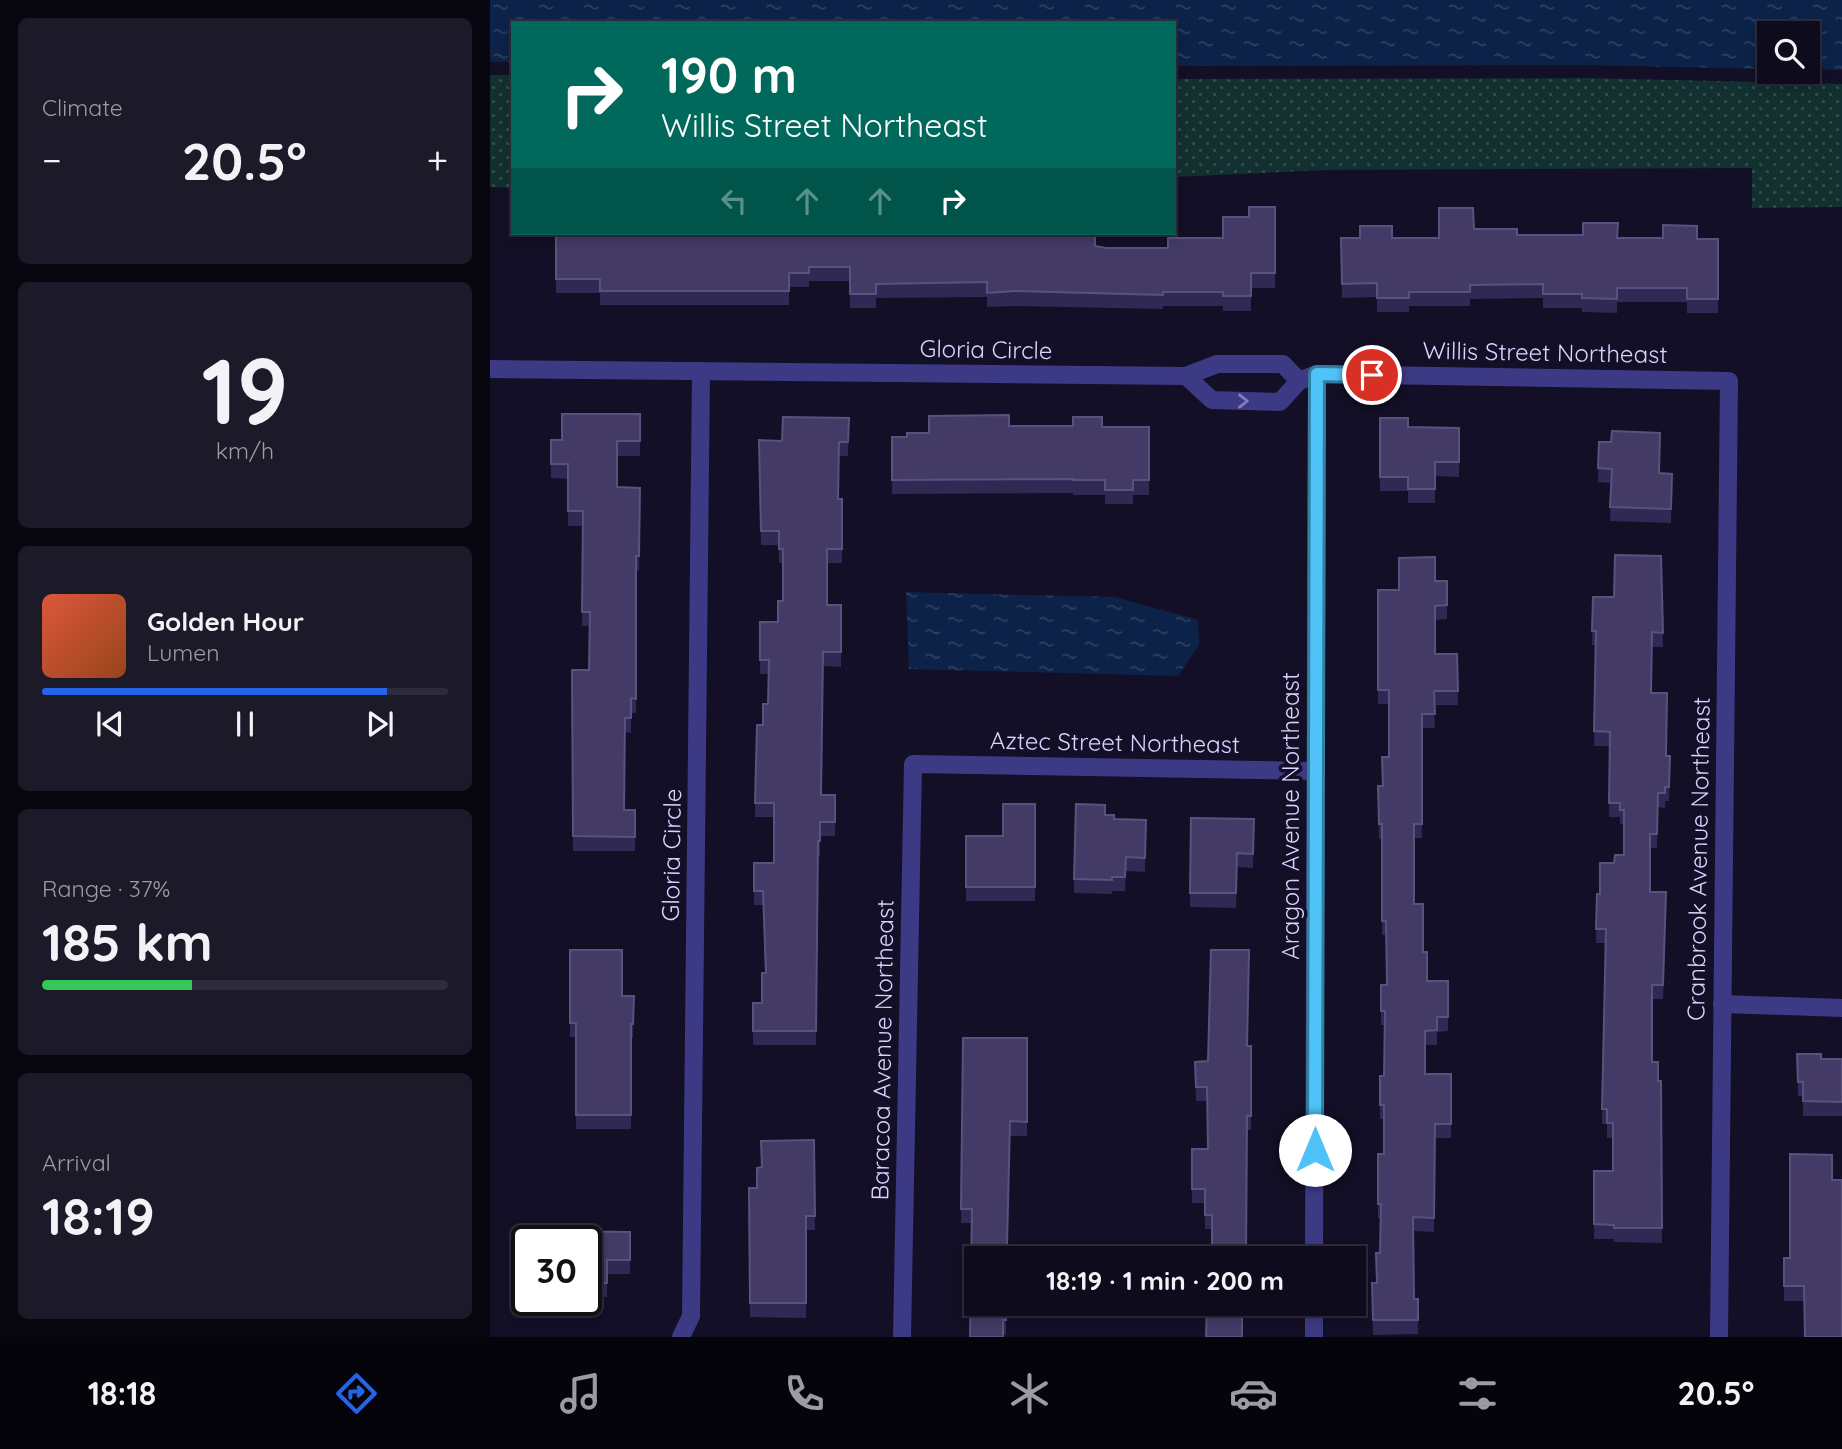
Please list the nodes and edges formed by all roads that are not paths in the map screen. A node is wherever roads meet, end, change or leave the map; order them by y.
1 (490, 369) edge
2 (701, 371) junction
3 (1317, 374) junction
4 (1186, 376) junction
5 (1299, 381) junction
6 (1730, 381) joint
7 (913, 764) joint
8 (1316, 771) junction
9 (1722, 1004) junction
10 (1842, 1008) edge
11 (1314, 1246) edge
12 (1314, 1316) edge
13 (681, 1337) edge
14 (902, 1337) edge
15 (1314, 1337) edge
16 (1718, 1337) edge

1 - 2 street, Gloria Circle
2 - 4 street, Gloria Circle
2 - 13 street, Gloria Circle
3 - 5 street
3 - 6 street, Willis Street Northeast
3 - 8 street, Aragon Avenue Northeast
4 - 5 street, Gloria Circle
4 -> 5 street
6 - 9 street, Cranbrook Avenue Northeast
7 - 8 street, Aztec Street Northeast
7 - 14 street, Baracoa Avenue Northeast
8 - 11 street, Aragon Avenue Northeast
9 - 10 street
9 - 16 street, Cranbrook Avenue Northeast
12 - 15 street

